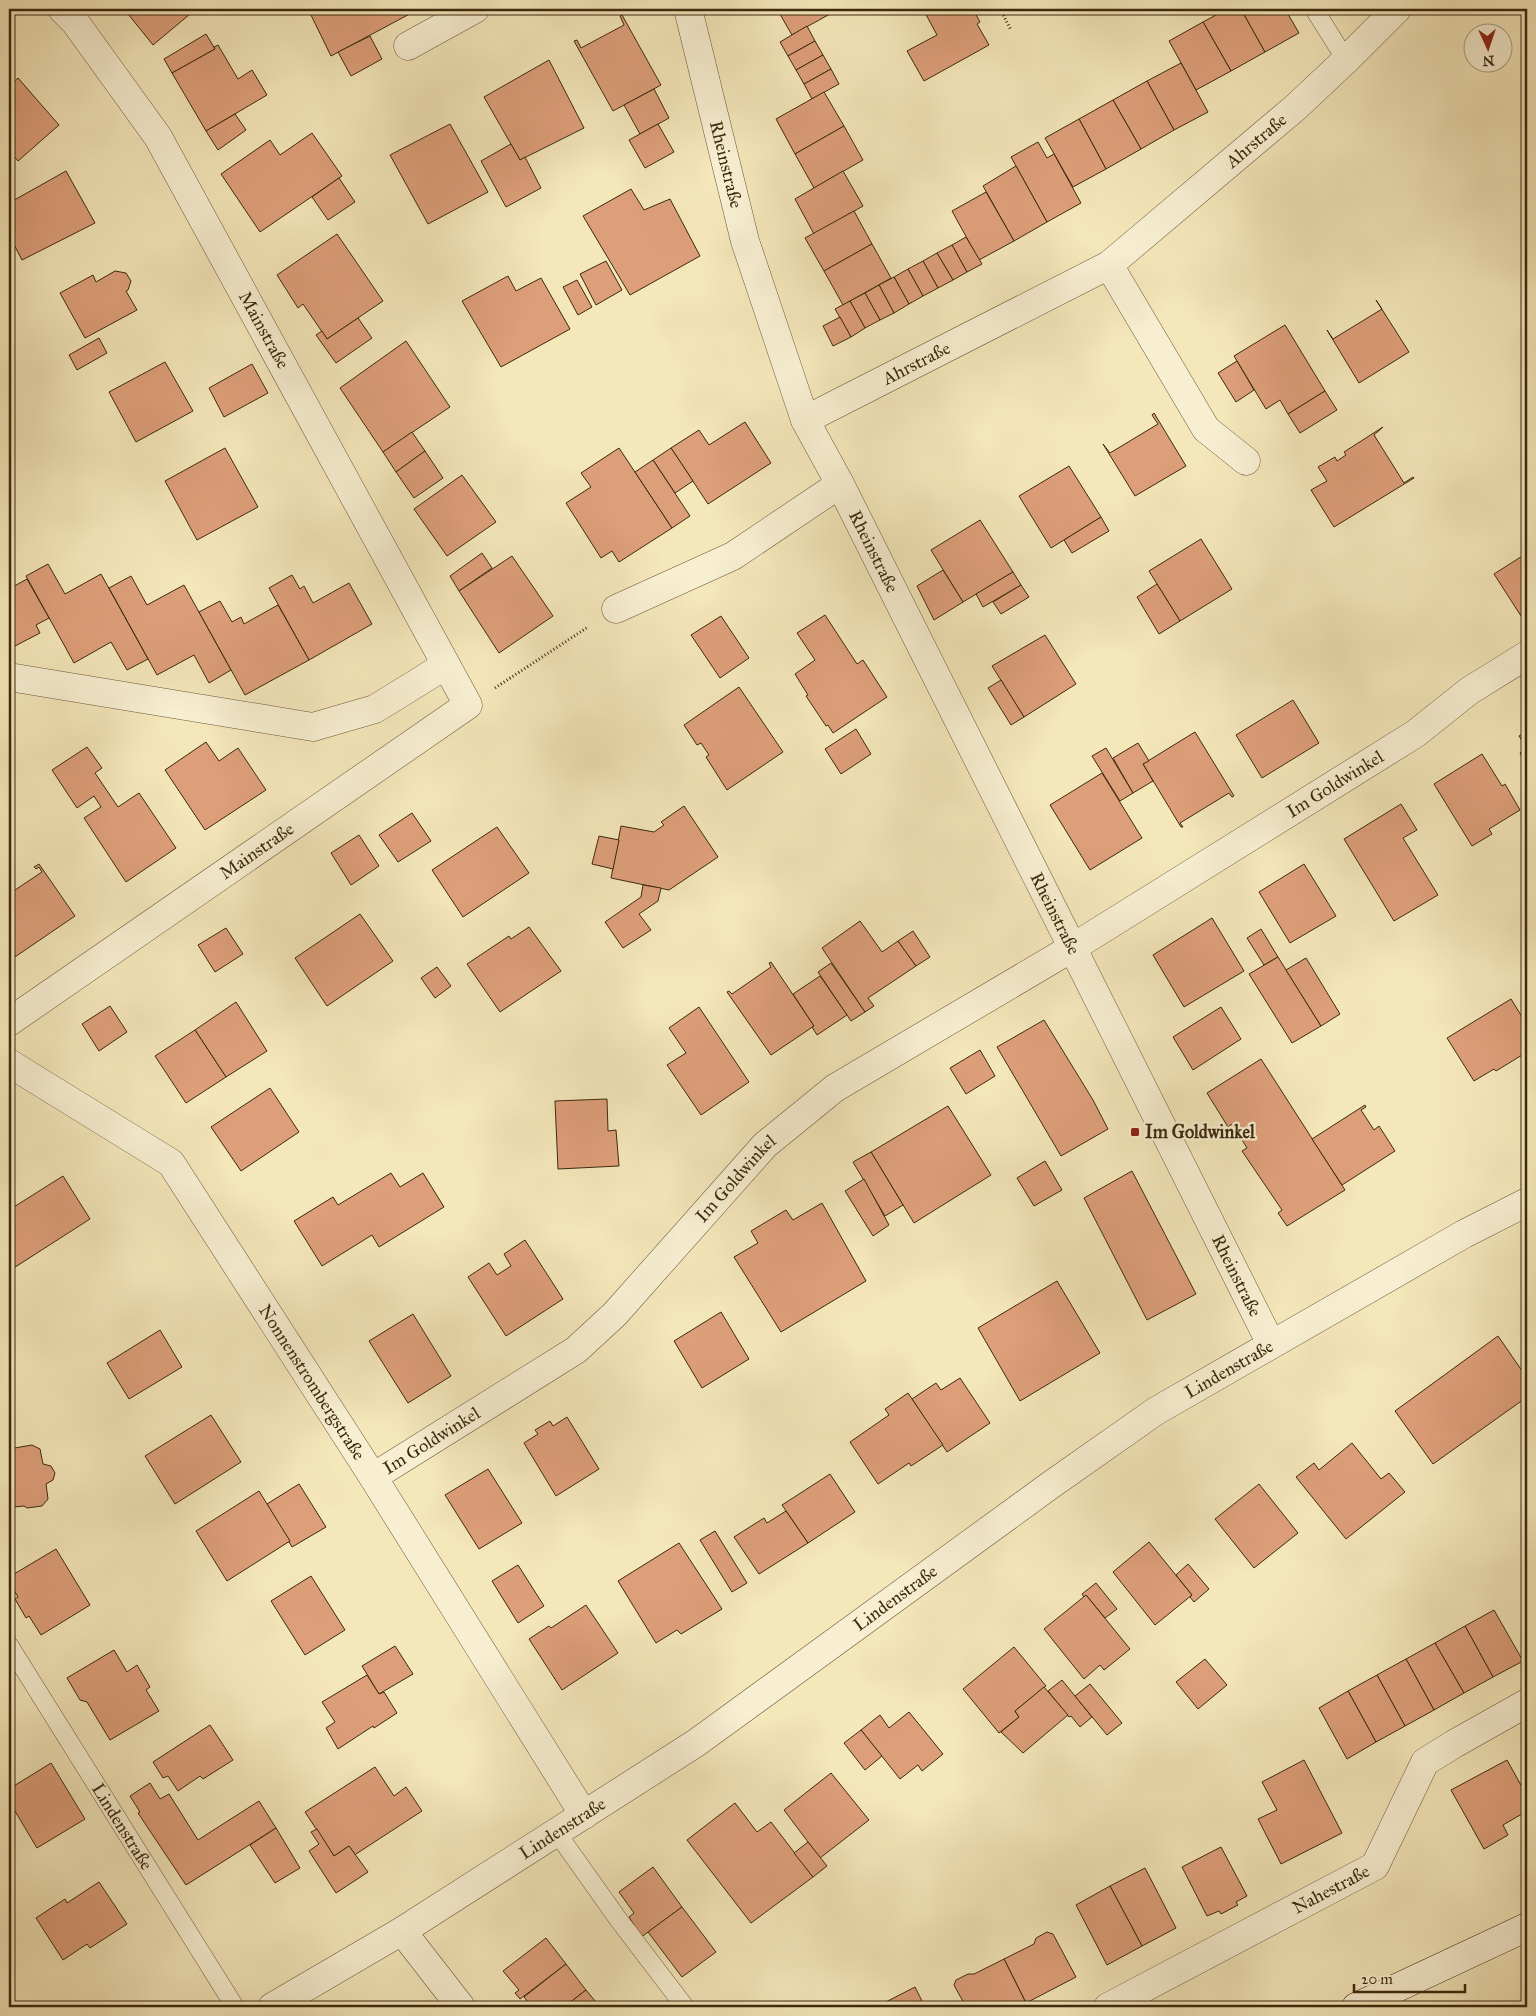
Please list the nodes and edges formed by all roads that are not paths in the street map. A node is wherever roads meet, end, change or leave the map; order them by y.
1 (62, 9) edge
2 (476, 9) edge
3 (688, 9) edge
4 (1314, 9) edge
5 (1396, 9) edge
6 (408, 46) dead end
7 (1346, 60) junction
8 (1109, 265) junction
9 (805, 420) junction
10 (1246, 461) dead end
11 (840, 484) junction
12 (616, 609) road end
13 (1527, 654) edge
14 (446, 665) junction
15 (9, 677) edge
16 (1072, 948) junction
17 (9, 1022) edge
18 (9, 1063) edge
19 (1527, 1202) edge
20 (1271, 1344) junction
21 (373, 1477) junction
22 (9, 1645) edge
23 (1527, 1704) edge
24 (584, 1815) junction
25 (557, 1833) junction
26 (1527, 1928) edge
27 (402, 1930) junction
28 (235, 2007) edge
29 (272, 2007) edge
30 (461, 2007) edge
31 (686, 2007) edge
32 (1108, 2007) edge
33 (1356, 2007) edge

1 - 14 street, Mainstraße
2 - 6 street
3 - 9 street, Rheinstraße
4 - 7 lane
5 - 7 street, Ahrstraße
7 - 8 street, Ahrstraße
8 - 9 street, Ahrstraße
8 - 10 street
9 - 11 street, Rheinstraße
11 - 12 street
11 - 16 street, Rheinstraße
13 - 16 street, Im Goldwinkel
14 - 15 street
14 - 17 street, Mainstraße
16 - 20 street, Rheinstraße
16 - 21 street, Im Goldwinkel
18 - 21 street, Nonnenstrombergstraße
19 - 20 street, Lindenstraße
20 - 24 street, Lindenstraße
21 - 24 street, Nonnenstrombergstraße
22 - 28 lane, Lindenstraße
23 - 32 street, Nahestraße
24 - 25 street, Lindenstraße
25 - 27 street, Lindenstraße
25 - 31 lane
26 - 33 street
27 - 29 street, Lindenstraße
27 - 30 street

